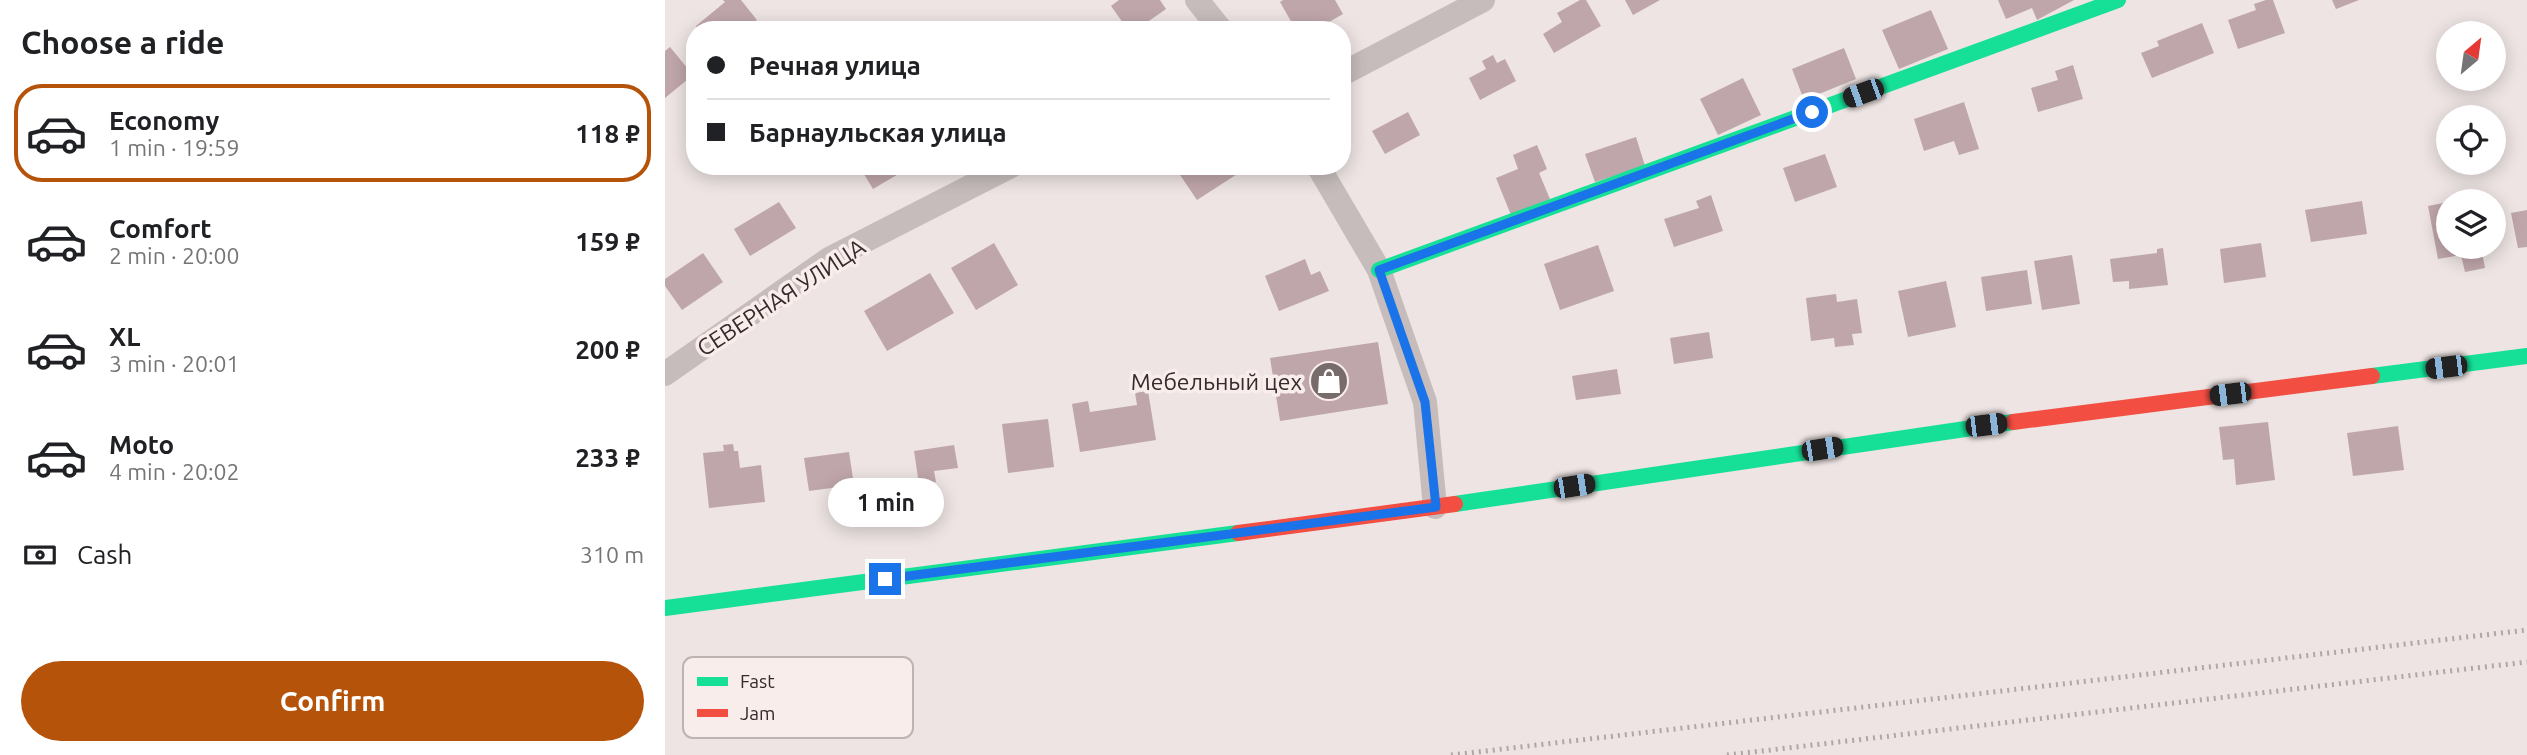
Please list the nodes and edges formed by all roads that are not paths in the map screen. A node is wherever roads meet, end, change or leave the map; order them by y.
1 (1197, 0) edge
2 (1483, 0) edge
3 (2118, 0) edge
4 (1214, 21) edge
5 (1351, 69) edge
6 (994, 175) edge
7 (1323, 175) edge
8 (1379, 270) junction
9 (2527, 356) edge
10 (665, 374) edge
11 (1436, 507) junction
12 (665, 608) edge

1 - 4 street
2 - 5 street
3 - 8 street
6 - 10 street, СЕВЕРНАЯ УЛИЦА
7 - 8 street
8 - 11 street
9 - 11 street
11 - 12 street

